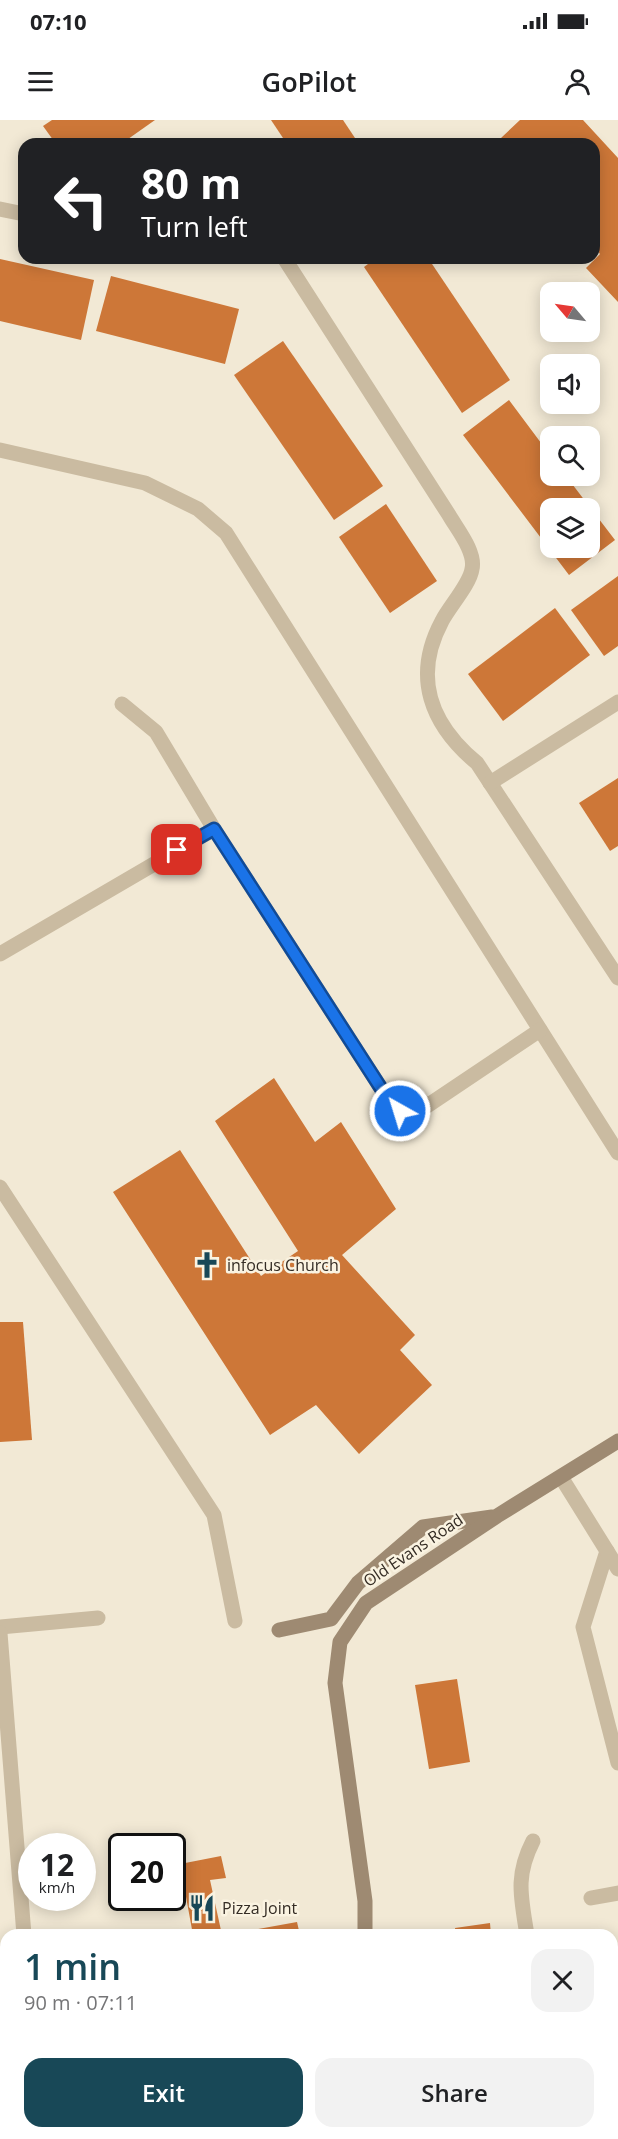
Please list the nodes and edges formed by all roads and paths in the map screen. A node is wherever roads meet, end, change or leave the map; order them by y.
1 (0, 209) edge
2 (18, 213) edge
3 (288, 264) edge
4 (0, 450) edge
5 (618, 702) edge
6 (122, 704) dead end
7 (490, 783) junction
8 (214, 829) junction
9 (0, 954) edge
10 (618, 978) edge
11 (540, 1030) junction
12 (618, 1153) edge
13 (0, 1187) edge
14 (618, 1441) edge
15 (561, 1476) junction
16 (498, 1516) junction
17 (607, 1551) junction
18 (618, 1569) edge
19 (98, 1618) dead end
20 (235, 1621) dead end
21 (0, 1627) edge
22 (279, 1630) dead end
23 (0, 1633) edge
24 (618, 1762) edge
25 (533, 1841) dead end
26 (618, 1893) edge
27 (591, 1898) dead end
28 (24, 1929) edge
29 (365, 1929) edge
30 (526, 1929) edge

1 - 2 street
3 - 7 street
4 - 11 street
5 - 7 street
6 - 8 street
7 - 10 street
8 - 9 street
8 - 11 street
11 - 12 street
13 - 20 street
14 - 15 street, Old Evans Road
15 - 16 street, Old Evans Road
15 - 17 street
16 - 22 street
16 - 29 street, Old Evans Road
17 - 18 street
17 - 24 street
19 - 21 street
23 - 28 street
25 - 30 street
26 - 27 street

